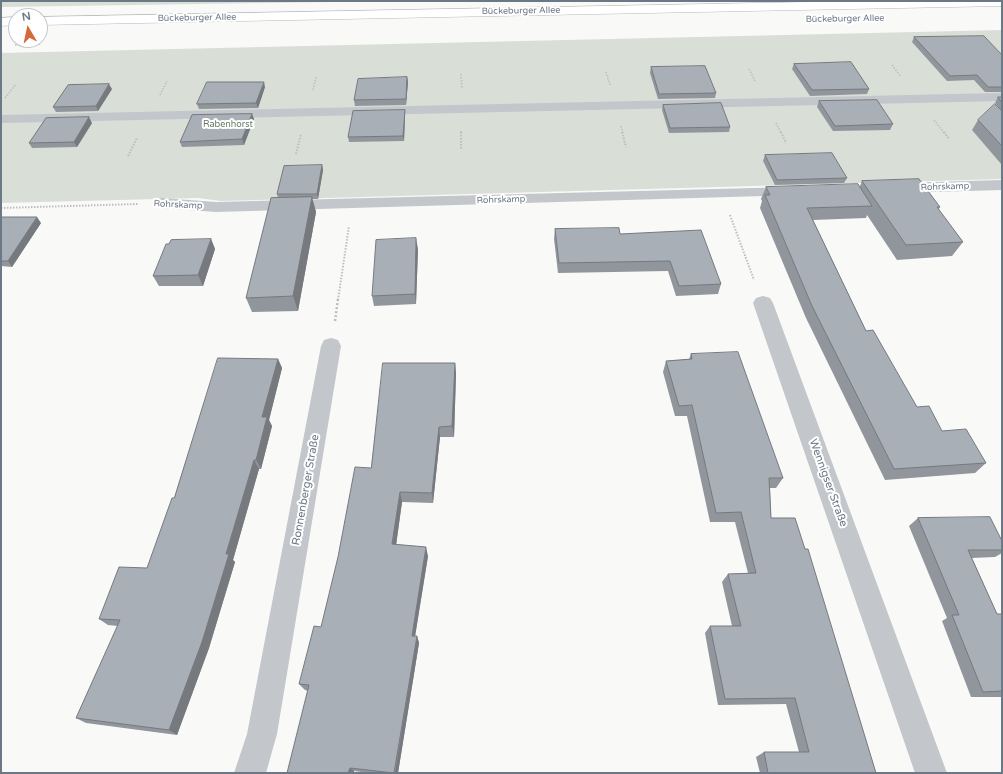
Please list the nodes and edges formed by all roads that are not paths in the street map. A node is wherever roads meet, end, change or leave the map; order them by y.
1 (1002, 2) edge
2 (48, 21) edge
3 (1002, 97) edge
4 (1, 119) edge
5 (1002, 185) edge
6 (885, 189) edge
7 (807, 191) edge
8 (162, 203) road end
9 (763, 303) road end
10 (331, 346) road end
11 (250, 773) edge
12 (931, 773) edge

1 - 2 main road, Bückeburger Allee
3 - 4 lane
5 - 6 lane, Rohrskamp
7 - 8 lane, Rohrskamp
9 - 12 street, Wennigser Straße
10 - 11 street, Ronnenberger Straße

